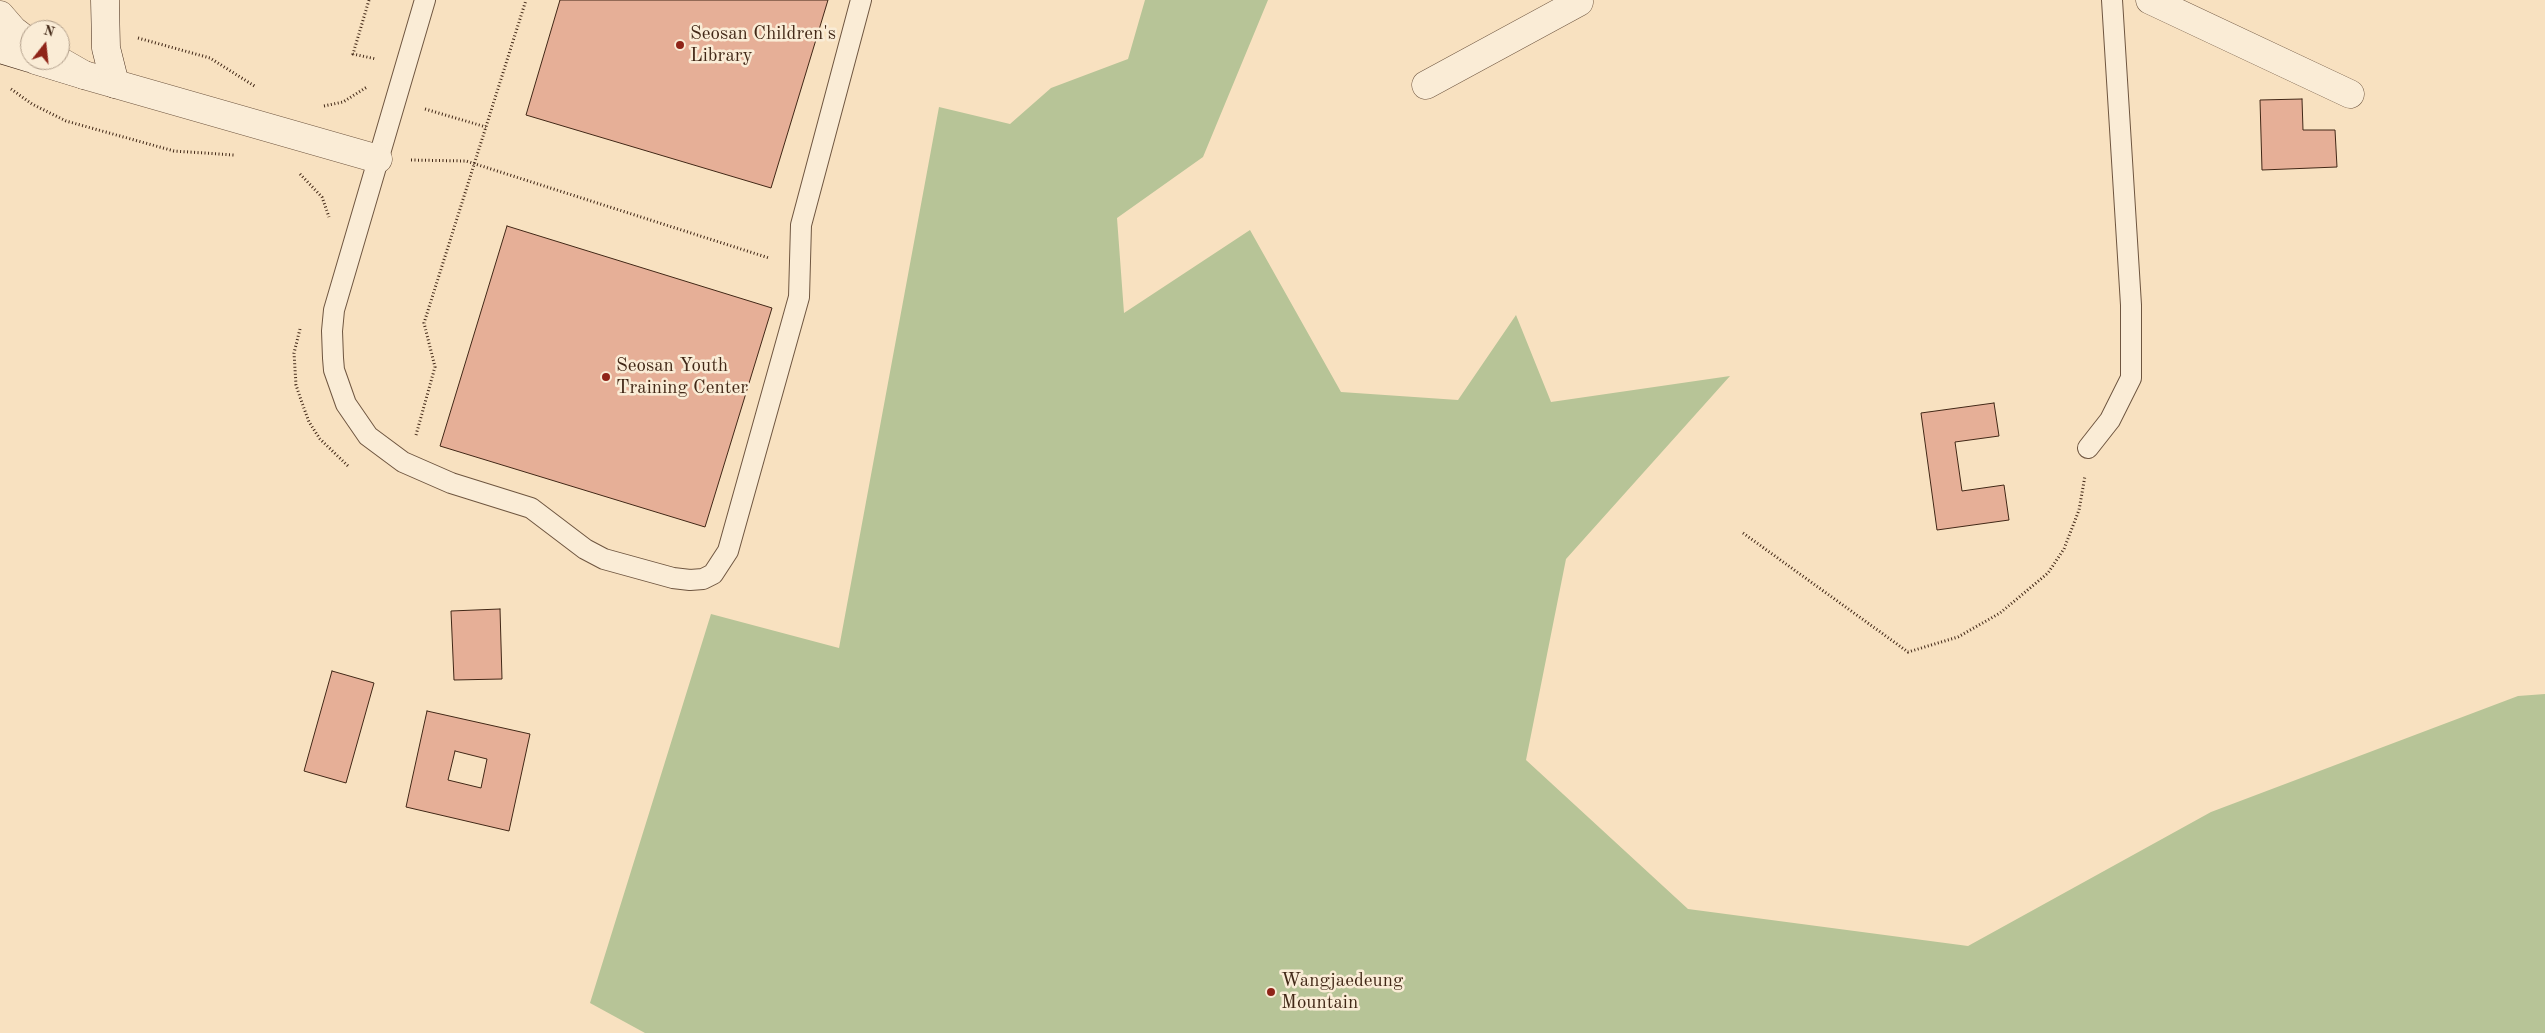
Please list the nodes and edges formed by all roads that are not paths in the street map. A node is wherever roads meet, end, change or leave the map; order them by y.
1 (104, 0) edge
2 (425, 0) edge
3 (862, 0) edge
4 (2112, 0) edge
5 (2150, 0) edge
6 (1581, 1) edge
7 (0, 15) edge
8 (20, 35) edge
9 (0, 49) edge
10 (20, 55) edge
11 (70, 67) edge
12 (68, 70) edge
13 (84, 75) junction
14 (115, 84) junction
15 (1426, 85) dead end
16 (2350, 94) dead end
17 (378, 159) junction
18 (2088, 448) road end

1 - 14 street
2 - 17 lane
3 - 17 lane
4 - 18 lane
5 - 16 street
6 - 15 street
7 - 8 street
9 - 10 street
11 - 13 street
12 - 13 street
13 - 14 street
14 - 17 street

